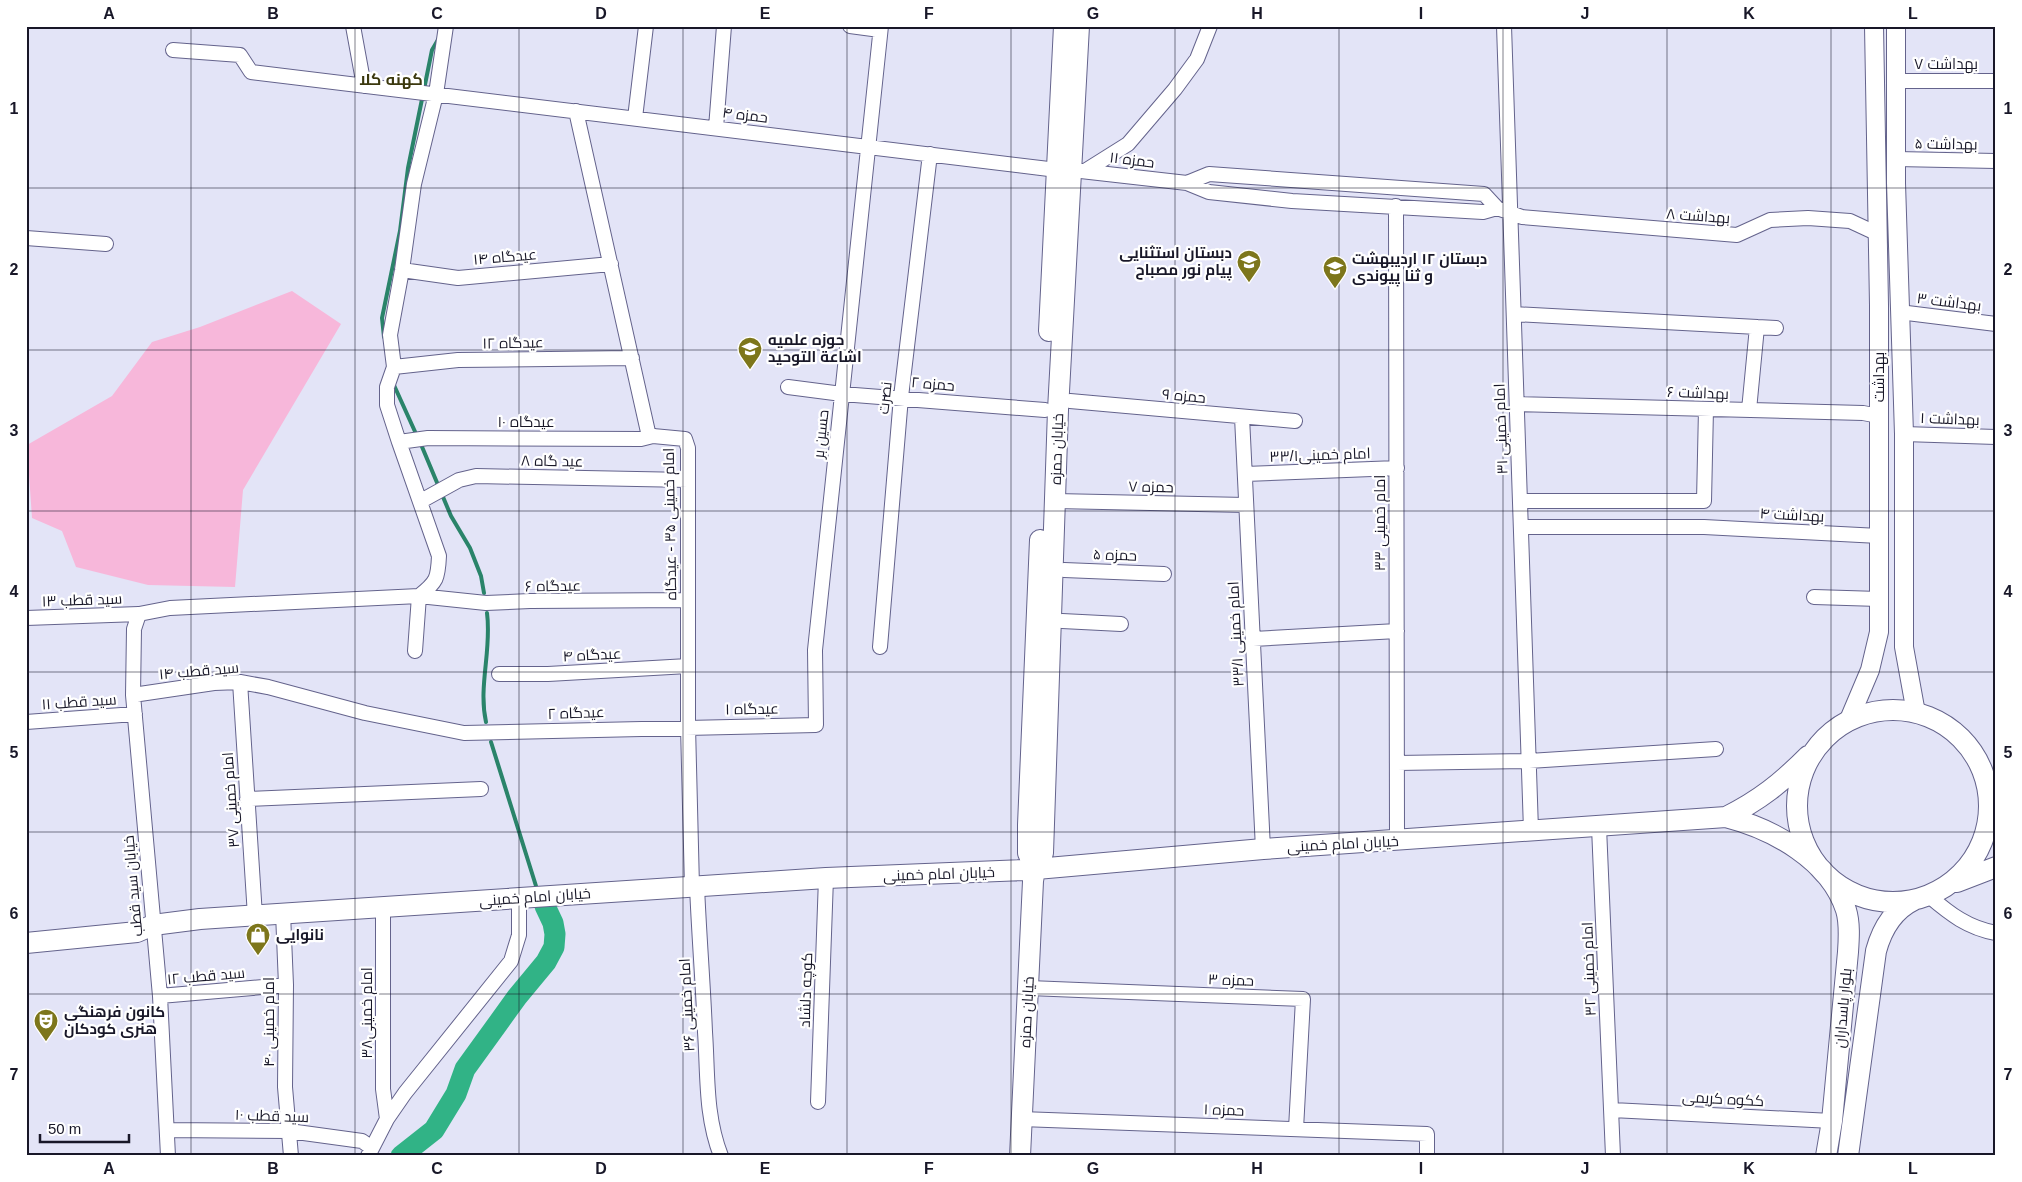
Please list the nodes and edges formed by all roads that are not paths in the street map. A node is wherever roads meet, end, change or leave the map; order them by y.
1 (353, 26) edge
2 (446, 26) edge
3 (646, 26) edge
4 (724, 26) edge
5 (850, 26) edge
6 (1064, 26) edge
7 (1079, 26) edge
8 (1210, 26) edge
9 (1504, 26) edge
10 (1874, 26) edge
11 (1896, 26) edge
12 (881, 28) edge
13 (173, 50) dead end
14 (1897, 81) junction
15 (1996, 81) edge
16 (364, 86) junction
17 (428, 93) junction
18 (576, 111) junction
19 (635, 118) junction
20 (716, 128) junction
21 (867, 147) junction
22 (930, 154) junction
23 (1896, 159) junction
24 (1996, 161) edge
25 (1071, 170) junction
26 (1187, 183) junction
27 (1396, 206) junction
28 (1504, 210) junction
29 (1878, 234) junction
30 (26, 238) edge
31 (106, 244) dead end
32 (611, 264) junction
33 (402, 270) junction
34 (1879, 305) junction
35 (1899, 309) junction
36 (1514, 314) junction
37 (1996, 324) edge
38 (1757, 327) junction
39 (1776, 328) dead end
40 (632, 358) junction
41 (394, 368) junction
42 (788, 387) dead end
43 (842, 394) junction
44 (901, 398) junction
45 (1516, 404) junction
46 (1058, 407) junction
47 (1706, 409) junction
48 (1749, 410) junction
49 (1879, 416) junction
50 (1242, 417) junction
51 (1295, 421) dead end
52 (1904, 434) junction
53 (653, 436) junction
54 (1996, 437) edge
55 (399, 442) junction
56 (1397, 468) junction
57 (1245, 474) junction
58 (688, 480) junction
59 (1520, 500) junction
60 (421, 501) junction
61 (1055, 501) junction
62 (1246, 505) junction
63 (1521, 527) junction
64 (1880, 542) junction
65 (1905, 546) junction
66 (1064, 570) dead end
67 (1164, 574) dead end
68 (419, 596) junction
69 (1814, 596) dead end
70 (1879, 599) junction
71 (688, 600) junction
72 (138, 614) junction
73 (26, 618) edge
74 (1062, 621) dead end
75 (1120, 624) dead end
76 (1397, 631) junction
77 (1253, 639) junction
78 (880, 647) dead end
79 (415, 651) dead end
80 (688, 666) junction
81 (499, 674) dead end
82 (240, 682) junction
83 (133, 695) junction
84 (1916, 713) junction
85 (134, 714) junction
86 (26, 722) edge
87 (1848, 722) junction
88 (816, 725) joint
89 (688, 726) junction
90 (464, 733) joint
91 (1822, 742) junction
92 (1716, 749) dead end
93 (1529, 761) junction
94 (1397, 763) junction
95 (481, 789) dead end
96 (247, 799) junction
97 (1993, 808) edge
98 (1726, 817) junction
99 (1600, 827) junction
100 (1531, 830) junction
101 (1397, 841) junction
102 (1263, 848) junction
103 (1996, 867) edge
104 (1819, 868) junction
105 (1034, 869) junction
106 (826, 878) junction
107 (695, 887) junction
108 (1929, 895) junction
109 (519, 898) junction
110 (383, 908) junction
111 (283, 913) junction
112 (255, 916) junction
113 (152, 925) junction
114 (26, 929) edge
115 (1996, 933) edge
116 (26, 942) edge
117 (286, 985) junction
118 (1028, 988) junction
119 (160, 996) junction
120 (818, 1102) dead end
121 (1612, 1110) junction
122 (387, 1119) junction
123 (1021, 1119) junction
124 (1832, 1121) junction
125 (1296, 1129) junction
126 (167, 1130) junction
127 (289, 1131) junction
128 (370, 1152) edge
129 (168, 1156) edge
130 (291, 1156) edge
131 (721, 1156) edge
132 (1020, 1156) edge
133 (1427, 1156) edge
134 (1613, 1156) edge
135 (1826, 1156) edge
136 (1848, 1156) edge

1 - 16 street
2 - 17 street
3 - 19 street
4 - 20 street
5 - 12 street
6 - 25 main road, خیابان حمزه
7 - 25 main road, خیابان حمزه
8 - 25 street
9 - 28 street, امام خمینی ۳۱
10 - 29 street, بهداشت
11 - 14 street, بهداشت
12 - 21 street, حسین بر
13 - 16 street, حمزه ۴
14 - 15 street, بهداشت ۷
14 - 23 street, بهداشت
16 - 17 street, حمزه ۴
17 - 18 street, حمزه ۴
17 - 33 street
18 - 19 street, حمزه ۴
18 - 32 street, امام خمینی ۳۵ - عیدگاه
19 - 20 street, حمزه ۴
20 - 21 street, حمزه ۴
21 - 22 street, حمزه ۴
21 - 43 street, حسین بر
22 - 25 street, حمزه ۴
22 - 44 street, نصرت
23 - 24 street, بهداشت ۵
23 - 35 street, بهداشت
25 - 26 street, حمزه ۱۱
25 - 46 main road, خیابان حمزه
26 - 27 street
26 - 28 street
27 - 28 street
27 - 56 street, امام خمینی ۳۳
28 - 29 street, بهداشت ۸
28 - 36 street, امام خمینی ۳۱
29 - 34 street, بهداشت
30 - 31 street
32 - 33 street, عیدگاه ۱۴
32 - 40 street, امام خمینی ۳۵ - عیدگاه
33 - 41 street
34 - 35 street
34 - 49 street, بهداشت
35 - 37 street, بهداشت ۳
35 - 52 street, بهداشت
36 - 38 street
36 - 45 street, امام خمینی ۳۱
38 - 39 street
38 - 48 street
40 - 41 street, عیدگاه ۱۲
40 - 53 street, امام خمینی ۳۵ - عیدگاه
41 - 55 street
42 - 43 street, حمزه ۲
43 - 44 street, حمزه ۲
43 - 88 street, حسین بر
44 - 46 street, حمزه ۲
44 - 78 street, نصرت
45 - 47 street, بهداشت ۶
45 - 59 street, امام خمینی ۳۱
46 - 50 street, حمزه ۹
46 - 61 main road, خیابان حمزه
46 - 105 main road, خیابان حمزه
47 - 48 street, بهداشت ۶
47 - 59 street
48 - 49 street, بهداشت ۶
49 - 64 street, بهداشت
50 - 51 street, حمزه ۹
50 - 57 street, امام خمینی ۳۳/۱
52 - 54 street, بهداشت ۱
52 - 65 street, بهداشت
53 - 55 street, عیدگاه ۱۰
53 - 58 street, امام خمینی ۳۵ - عیدگاه
55 - 60 street
56 - 57 street, امام خمینی۳۳/۱
56 - 76 street, امام خمینی ۳۳
57 - 62 street, امام خمینی ۳۳/۱
58 - 60 street, عید گاه ۸
58 - 71 street, امام خمینی ۳۵ - عیدگاه
59 - 63 street, امام خمینی ۳۱
60 - 68 street
61 - 62 street, حمزه ۷
61 - 105 main road, خیابان حمزه
62 - 77 street, امام خمینی ۳۳/۱
63 - 64 street, بهداشت ۴
63 - 93 street, امام خمینی ۳۱
64 - 65 street
64 - 70 street, بهداشت
65 - 84 street, بهداشت
66 - 67 street, حمزه ۵
68 - 71 street, عیدگاه ۶
68 - 72 street, عیدگاه ۶
68 - 79 street
69 - 70 street
70 - 87 street, بهداشت
71 - 80 street, امام خمینی ۳۵ - عیدگاه
72 - 73 street, سید قطب ۱۳
72 - 83 street, خیابان سید قطب
74 - 75 street
76 - 77 street
76 - 94 street, امام خمینی ۳۳
77 - 102 street, امام خمینی ۳۳/۱
80 - 81 street, عیدگاه ۴
80 - 89 street, امام خمینی ۳۵ - عیدگاه
82 - 83 street, سید قطب ۱۴
82 - 90 street, سید قطب ۱۴
82 - 96 street, امام خمینی ۳۷
83 - 85 street, خیابان سید قطب
84 - 87 main road
84 - 97 main road
85 - 86 street, سید قطب ۱۱
85 - 113 street, خیابان سید قطب
87 - 91 main road
88 - 89 street, عیدگاه ۱
89 - 90 street, عیدگاه ۲
89 - 107 street, امام خمینی ۳۵ - عیدگاه
91 - 98 main road
91 - 104 main road
92 - 93 street
93 - 94 street
93 - 100 street, امام خمینی ۳۱
94 - 101 street, امام خمینی ۳۳
95 - 96 street
96 - 112 street, امام خمینی ۳۷
97 - 108 main road
98 - 99 main road, خیابان امام خمینی
98 - 104 main road
99 - 100 main road, خیابان امام خمینی
99 - 121 street, امام خمینی ۳۲
100 - 101 main road, خیابان امام خمینی
101 - 102 main road, خیابان امام خمینی
102 - 105 main road, خیابان امام خمینی
103 - 108 main road
104 - 108 main road
104 - 124 main road, بلوار پاسداران
105 - 106 main road, خیابان امام خمینی
105 - 118 main road, خیابان حمزه
106 - 107 main road, خیابان امام خمینی
106 - 120 street, کوچه دلشاد
107 - 109 main road, خیابان امام خمینی
107 - 131 street, امام خمینی ۳۶
108 - 115 street
108 - 136 main road, بلوار پاسداران
109 - 110 main road, خیابان امام خمینی
109 - 122 street
110 - 111 main road, خیابان امام خمینی
110 - 122 street, امام خمینی۳۸
111 - 112 main road, خیابان امام خمینی
111 - 117 street, امام خمینی ۴۰
112 - 113 main road, خیابان امام خمینی
113 - 114 main road, خیابان امام خمینی
113 - 116 main road, خیابان امام خمینی
113 - 119 street, خیابان سید قطب
117 - 119 street, سید قطب ۱۲
117 - 127 street, امام خمینی ۴۰
118 - 123 main road, خیابان حمزه
118 - 125 street, حمزه ۳
119 - 126 street, خیابان سید قطب
121 - 124 street, ککوه کریمی
121 - 134 street, امام خمینی ۳۲
122 - 128 street
123 - 125 street, حمزه ۱
123 - 132 main road, خیابان حمزه
124 - 135 main road, بلوار پاسداران
125 - 133 street, حمزه ۱
126 - 127 street, سید قطب ۱۰
126 - 129 street, خیابان سید قطب
127 - 128 street, سید قطب ۱۰
127 - 130 street, امام خمینی ۴۰

